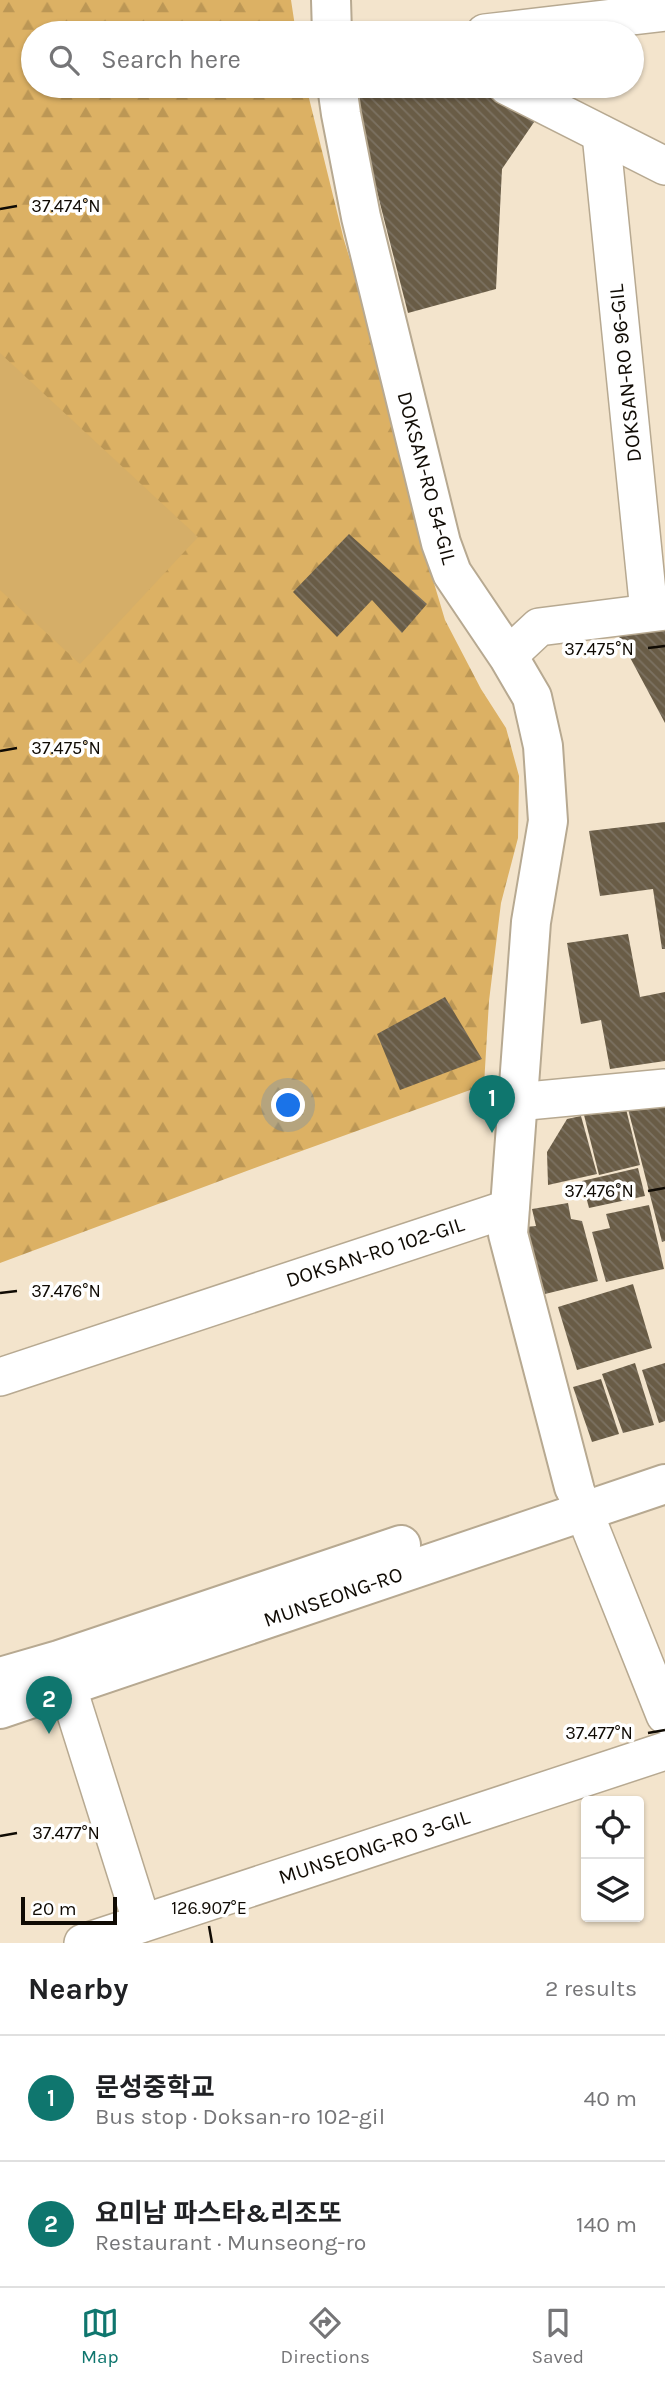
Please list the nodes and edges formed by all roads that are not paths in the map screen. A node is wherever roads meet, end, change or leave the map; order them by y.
1 (331, 0) edge
2 (665, 12) edge
3 (332, 21) edge
4 (588, 21) edge
5 (339, 98) edge
6 (530, 98) edge
7 (601, 134) junction
8 (665, 166) edge
9 (657, 612) edge
10 (508, 656) junction
11 (665, 1088) edge
12 (517, 1102) junction
13 (509, 1208) junction
14 (0, 1377) edge
15 (665, 1457) edge
16 (665, 1484) edge
17 (578, 1499) junction
18 (63, 1674) junction
19 (0, 1676) edge
20 (0, 1709) edge
21 (665, 1714) edge
22 (665, 1751) edge
23 (142, 1923) junction
24 (83, 1943) edge

1 - 3 street
2 - 4 street
5 - 10 street, DOKSAN-RO 54-GIL
6 - 7 street
7 - 8 street
7 - 9 street, DOKSAN-RO 96-GIL
9 - 10 street, DOKSAN-RO 96-GIL
10 - 12 street, DOKSAN-RO 54-GIL
11 - 12 street
12 - 13 street
13 - 14 street, DOKSAN-RO 102-GIL
13 - 17 street
15 - 17 street, MUNSEONG-RO
16 - 17 street, MUNSEONG-RO
17 - 18 street, MUNSEONG-RO
17 - 21 street
18 - 19 street, MUNSEONG-RO
18 - 20 street, MUNSEONG-RO
18 - 23 street
22 - 23 street, MUNSEONG-RO 3-GIL
23 - 24 street, MUNSEONG-RO 3-GIL

